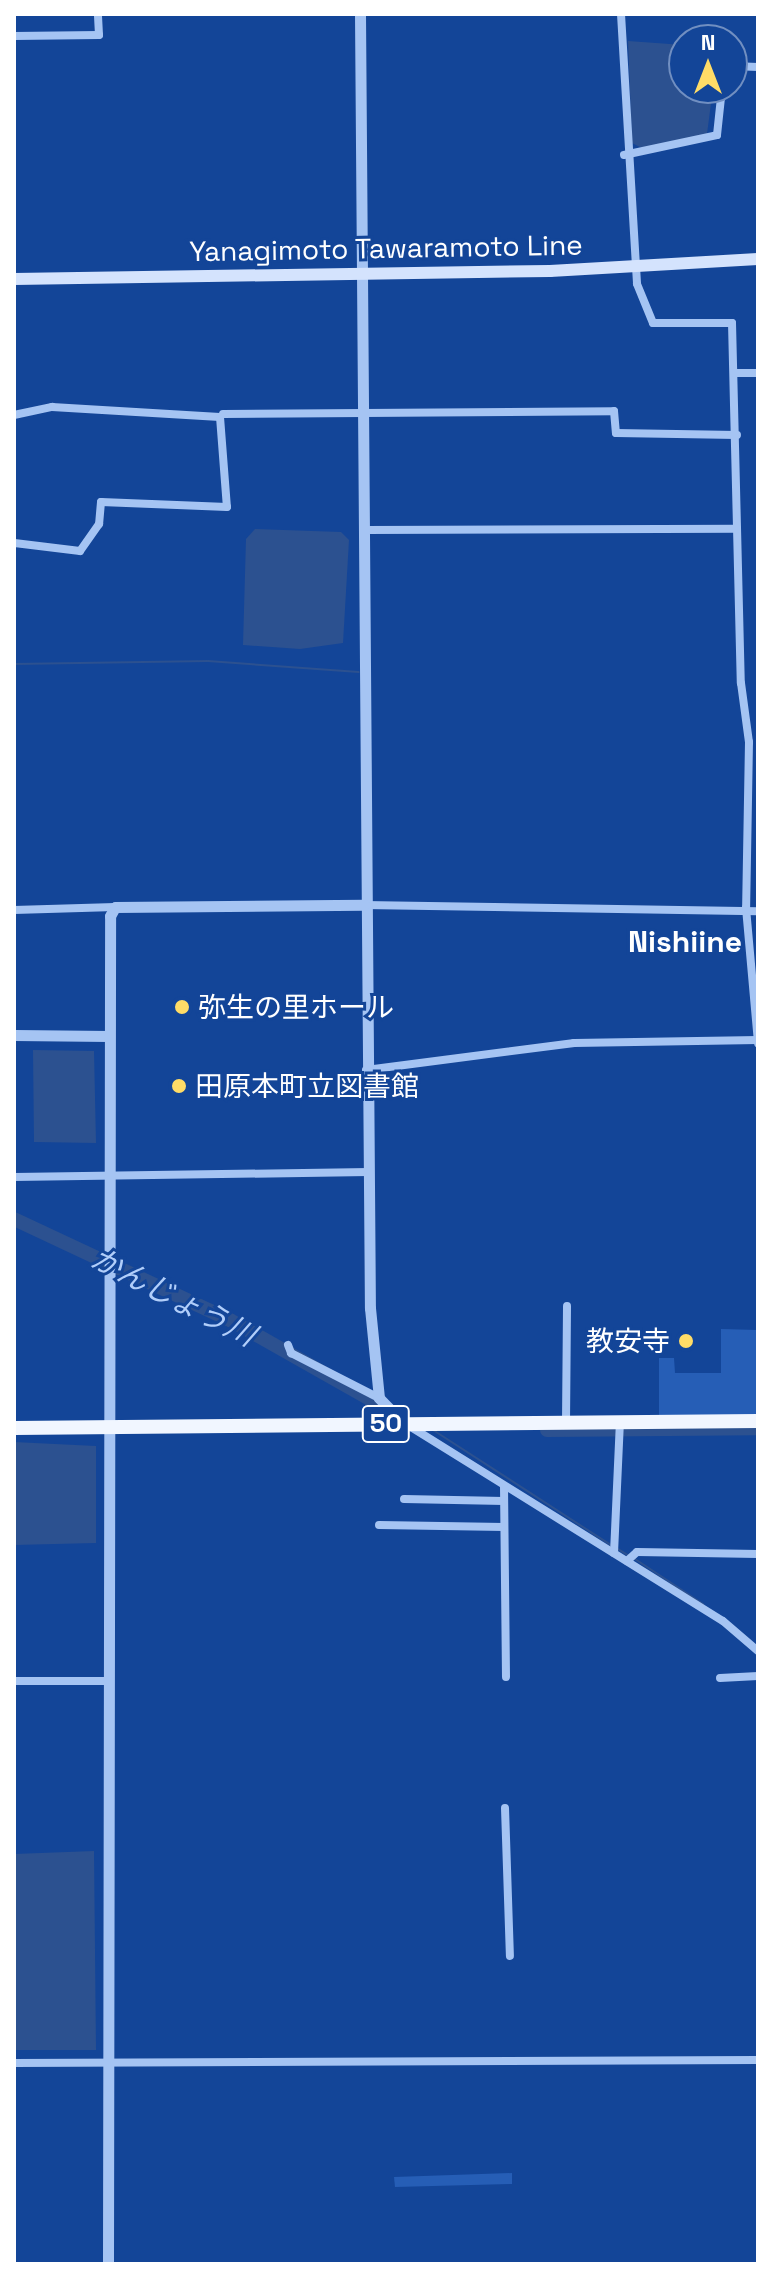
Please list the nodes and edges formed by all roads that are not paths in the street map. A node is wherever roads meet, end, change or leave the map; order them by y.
1 (98, 14) edge
2 (360, 14) edge
3 (621, 14) edge
4 (14, 36) edge
5 (720, 104) edge
6 (624, 155) junction
7 (758, 259) edge
8 (632, 266) junction
9 (364, 272) junction
10 (14, 279) edge
11 (734, 373) junction
12 (758, 373) edge
13 (366, 409) junction
14 (223, 414) dead end
15 (14, 415) edge
16 (737, 435) junction
17 (737, 529) junction
18 (366, 530) junction
19 (14, 543) edge
20 (364, 905) junction
21 (115, 907) junction
22 (746, 908) junction
23 (14, 910) edge
24 (758, 911) edge
25 (14, 1035) edge
26 (109, 1036) junction
27 (758, 1042) edge
28 (365, 1070) junction
29 (369, 1172) junction
30 (107, 1174) junction
31 (14, 1177) edge
32 (567, 1306) dead end
33 (288, 1345) dead end
34 (379, 1398) junction
35 (758, 1421) edge
36 (566, 1422) junction
37 (403, 1423) junction
38 (105, 1427) junction
39 (619, 1427) junction
40 (14, 1428) edge
41 (504, 1486) junction
42 (404, 1499) dead end
43 (504, 1501) junction
44 (379, 1525) dead end
45 (504, 1527) junction
46 (614, 1553) junction
47 (758, 1554) edge
48 (627, 1561) junction
49 (758, 1651) edge
50 (758, 1676) edge
51 (506, 1677) dead end
52 (720, 1678) dead end
53 (14, 1681) edge
54 (104, 1681) junction
55 (505, 1808) dead end
56 (510, 1956) dead end
57 (758, 2060) edge
58 (14, 2063) edge
59 (107, 2063) junction
60 (108, 2264) edge

1 - 4 street
2 - 9 street
3 - 6 street
5 - 6 street
6 - 8 street
7 - 8 main road, Yanagimoto Tawaramoto Line
8 - 9 main road, Yanagimoto Tawaramoto Line
8 - 11 street
9 - 10 main road, Yanagimoto Tawaramoto Line
9 - 13 street
11 - 12 street
11 - 16 street
13 - 14 street
13 - 16 street
13 - 18 street
15 - 19 street
16 - 17 street
17 - 18 street
17 - 22 street
18 - 20 street
20 - 21 street
20 - 22 street
20 - 28 street
21 - 23 street
21 - 26 street
22 - 24 street
22 - 27 street
25 - 26 street
26 - 30 street
27 - 28 street
28 - 29 street
29 - 30 street
29 - 34 street
30 - 31 street
30 - 38 street
32 - 36 street
33 - 34 street
34 - 37 street
35 - 39 main road, 50
36 - 37 main road, 50
36 - 39 main road, 50
37 - 38 main road, 50
37 - 41 street
38 - 40 main road, 50
38 - 54 street
39 - 46 street
41 - 43 street
41 - 46 street
42 - 43 street
43 - 45 street
44 - 45 street
45 - 51 street
46 - 48 street
47 - 48 street
48 - 49 street
50 - 52 street
53 - 54 street
54 - 59 street
55 - 56 street
57 - 59 street
58 - 59 street
59 - 60 street

